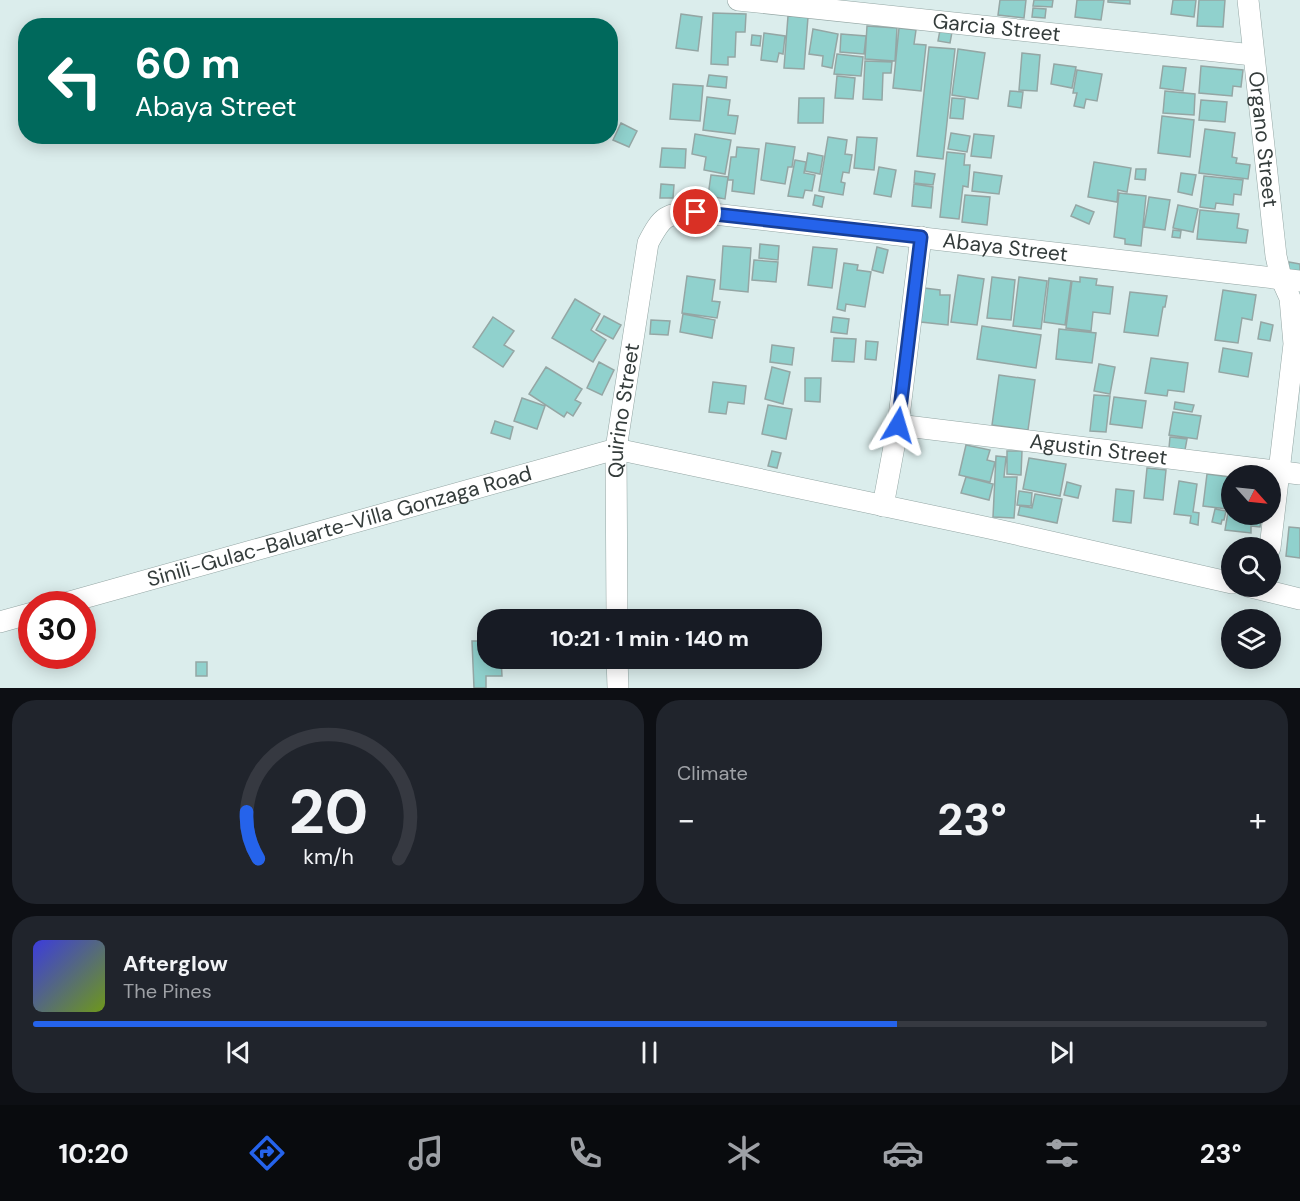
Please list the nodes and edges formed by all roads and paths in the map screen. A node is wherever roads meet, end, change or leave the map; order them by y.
1 (738, 0) edge
2 (1248, 0) edge
3 (1253, 55) junction
4 (674, 213) joint
5 (921, 237) junction
6 (1290, 280) edge
7 (898, 425) junction
8 (616, 450) junction
9 (1290, 473) edge
10 (883, 506) junction
11 (1273, 537) edge
12 (1221, 581) edge
13 (1281, 594) edge
14 (96, 595) edge
15 (1300, 599) edge
16 (617, 609) edge
17 (18, 617) edge
18 (0, 622) edge
19 (617, 669) edge
20 (618, 688) edge

1 - 3 street, Garcia Street
2 - 3 street, Organo Street
3 - 6 street, Organo Street
4 - 5 street, Abaya Street
4 - 8 street, Quirino Street
5 - 6 street, Abaya Street
5 - 7 street
6 - 9 street, Organo Street
7 - 9 street, Agustin Street
7 - 10 street
8 - 10 street
8 - 14 street, Sinili-Gulac-Baluarte-Villa Gonzaga Road
8 - 16 street, Quirino Street
9 - 11 street, Organo Street
10 - 12 street
13 - 15 street
17 - 18 street
19 - 20 street

